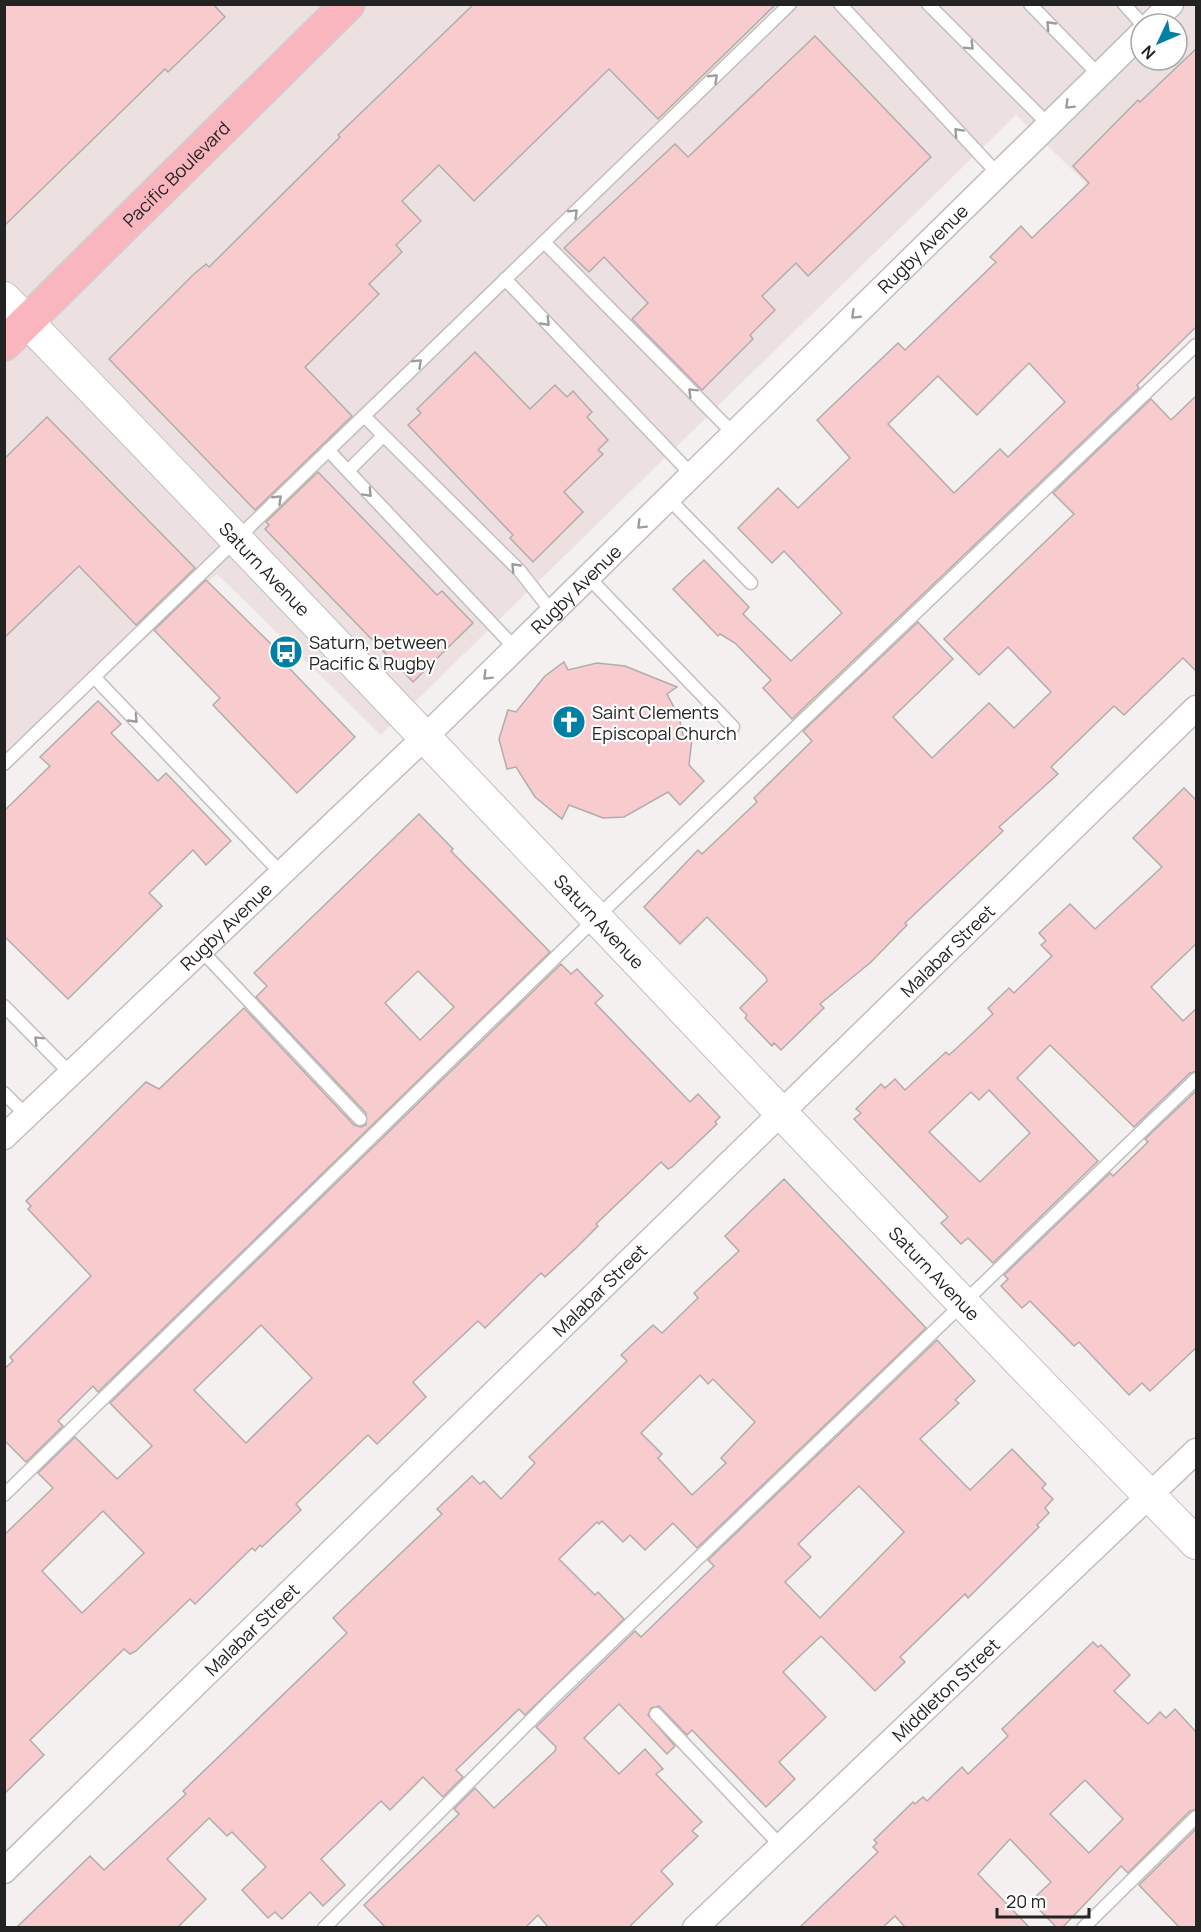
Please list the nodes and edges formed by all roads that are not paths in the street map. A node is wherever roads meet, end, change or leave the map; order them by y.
1 (348, 4) edge
2 (790, 4) edge
3 (840, 4) edge
4 (928, 4) edge
5 (1030, 4) edge
6 (1129, 46) edge
7 (1099, 75) junction
8 (1049, 125) junction
9 (998, 174) junction
10 (544, 242) junction
11 (505, 279) junction
12 (4, 298) edge
13 (16, 333) edge
14 (1197, 345) edge
15 (364, 416) junction
16 (734, 434) junction
17 (383, 436) junction
18 (328, 450) junction
19 (348, 471) junction
20 (692, 475) junction
21 (668, 498) junction
22 (236, 540) junction
23 (588, 577) junction
24 (751, 583) dead end
25 (552, 612) junction
26 (515, 648) junction
27 (94, 677) junction
28 (1197, 708) edge
29 (733, 727) dead end
30 (425, 737) junction
31 (4, 764) edge
32 (281, 873) junction
33 (596, 918) junction
34 (201, 950) junction
35 (4, 1006) edge
36 (71, 1074) junction
37 (1197, 1079) edge
38 (4, 1093) edge
39 (781, 1114) junction
40 (27, 1116) junction
41 (360, 1119) dead end
42 (4, 1137) edge
43 (965, 1303) junction
44 (1197, 1451) edge
45 (4, 1495) edge
46 (1151, 1497) junction
47 (1197, 1543) edge
48 (656, 1714) dead end
49 (1197, 1817) edge
50 (780, 1845) junction
51 (4, 1871) edge
52 (324, 1928) edge
53 (695, 1928) edge
54 (1083, 1928) edge

1 - 13 main road, Pacific Boulevard
10 -> 2 lane
9 -> 3 lane
4 -> 8 lane
7 -> 5 lane
6 - 7 street, Rugby Avenue
7 -> 8 street, Rugby Avenue
8 - 9 street, Rugby Avenue
9 -> 16 street, Rugby Avenue
10 - 11 lane
16 -> 10 lane
15 -> 11 lane
11 -> 20 lane
12 - 13 street, Saturn Avenue
13 - 22 street, Saturn Avenue
14 - 33 lane
15 - 17 lane
15 - 18 lane
16 - 20 street, Rugby Avenue
17 - 19 lane
25 -> 17 lane
18 - 19 lane
22 -> 18 lane
19 -> 26 lane
20 - 21 street, Rugby Avenue
21 -> 23 street, Rugby Avenue
21 - 24 lane
22 - 27 lane
22 - 30 street, Saturn Avenue
23 - 25 street, Rugby Avenue
23 - 29 lane
25 - 26 street, Rugby Avenue
26 -> 30 street, Rugby Avenue
27 - 31 lane
27 -> 32 lane
28 - 39 street, Malabar Street
30 - 32 street, Rugby Avenue
30 - 33 street, Saturn Avenue
32 - 34 street, Rugby Avenue
33 - 39 street, Saturn Avenue
33 - 45 lane
34 - 36 street, Rugby Avenue
34 - 41 lane
36 -> 35 lane
36 - 40 street, Rugby Avenue
37 - 43 lane
38 - 40 lane
39 - 43 street, Saturn Avenue
39 - 51 street, Malabar Street
40 - 42 street, Rugby Avenue
43 - 46 street, Saturn Avenue
43 - 52 lane
44 - 46 street, Middleton Street
46 - 47 street, Saturn Avenue
46 - 50 street, Middleton Street
48 - 50 lane
49 - 54 lane
50 - 53 street, Middleton Street

